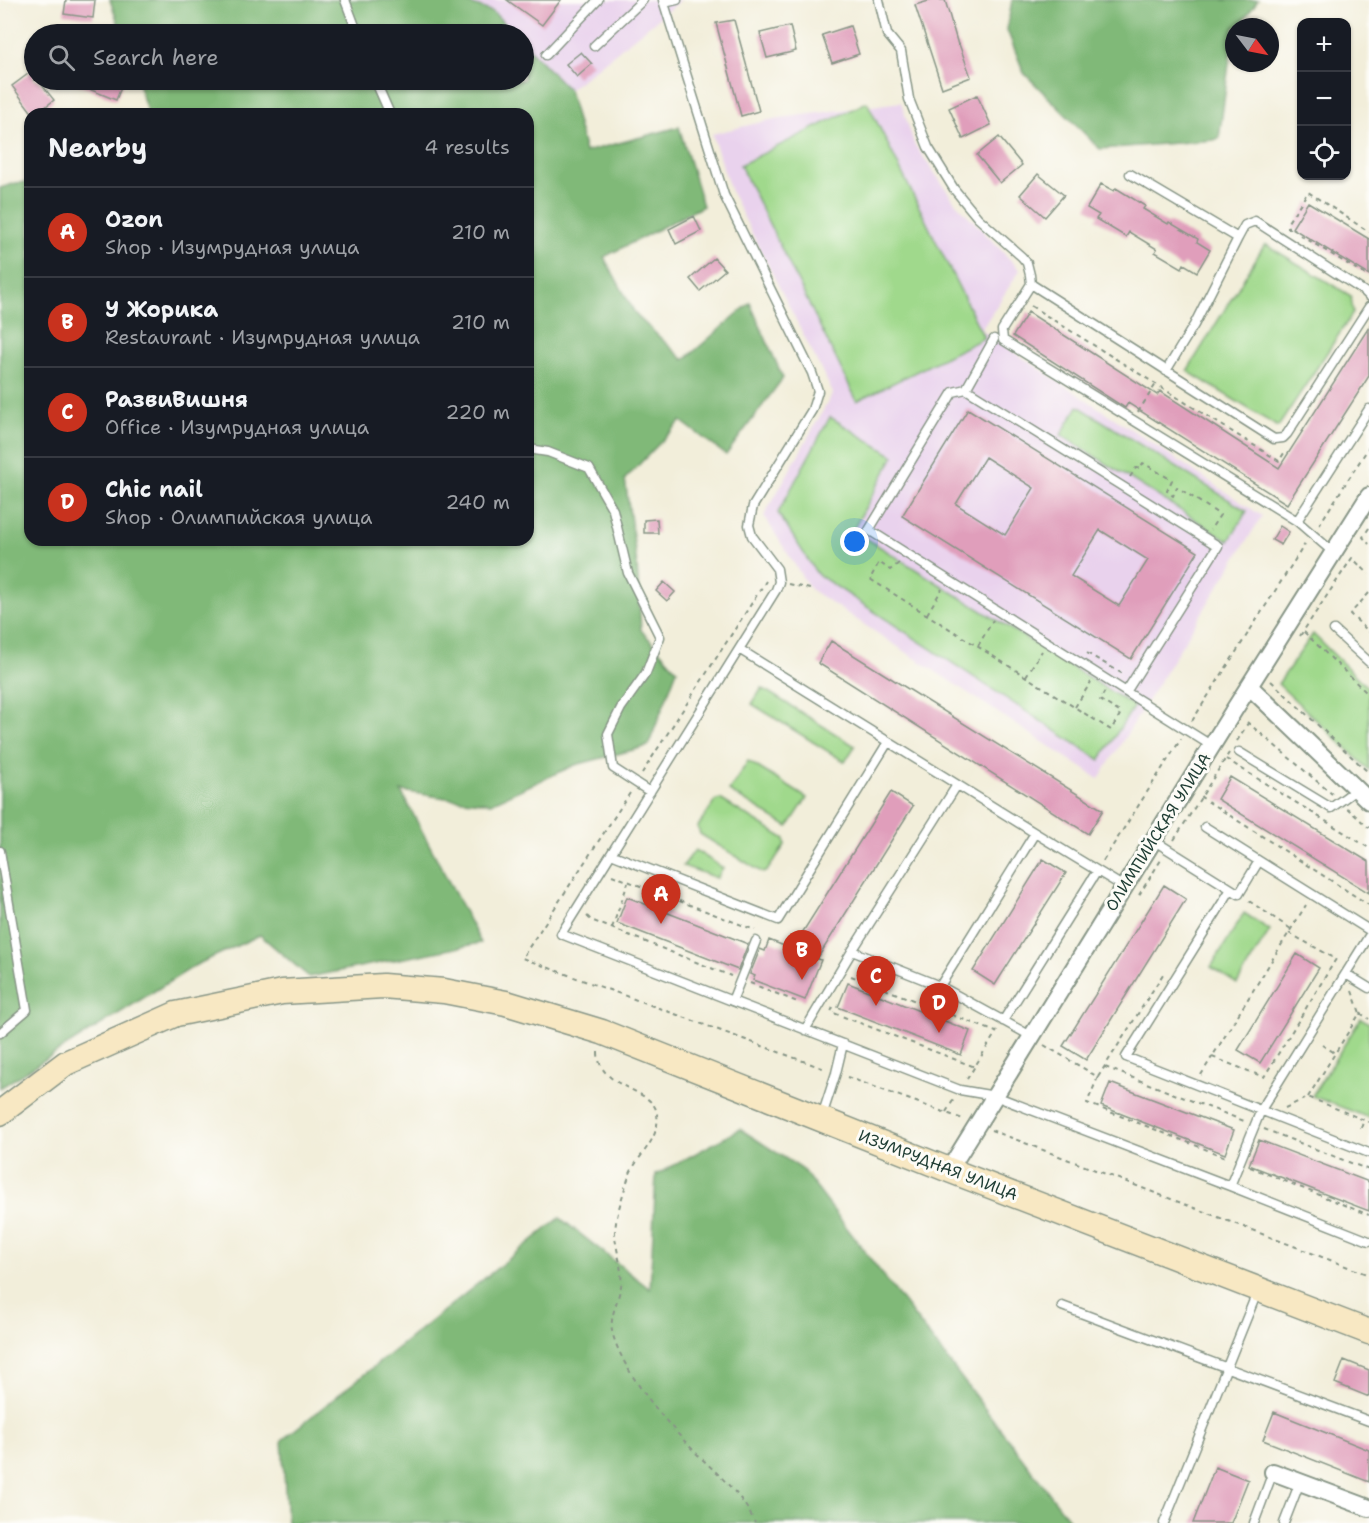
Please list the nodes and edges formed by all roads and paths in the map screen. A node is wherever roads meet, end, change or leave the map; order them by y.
1 (345, 0) edge
2 (643, 0) edge
3 (677, 0) edge
4 (879, 0) edge
5 (596, 1) edge
6 (664, 2) edge
7 (354, 24) edge
8 (594, 46) dead end
9 (546, 55) dead end
10 (379, 90) edge
11 (387, 108) edge
12 (1130, 174) dead end
13 (1369, 232) edge
14 (1238, 238) junction
15 (1369, 277) edge
16 (1031, 284) junction
17 (1369, 296) edge
18 (1369, 307) edge
19 (994, 339) dead end
20 (1166, 371) junction
21 (1156, 384) dead end
22 (966, 389) junction
23 (1369, 409) edge
24 (1134, 417) dead end
25 (1369, 447) edge
26 (534, 450) edge
27 (1136, 468) dead end
28 (1369, 496) edge
29 (1297, 521) junction
30 (1212, 526) dead end
31 (1369, 528) edge
32 (1312, 534) junction
33 (1367, 540) edge
34 (1369, 544) edge
35 (1334, 553) junction
36 (902, 560) dead end
37 (1369, 574) edge
38 (948, 579) junction
39 (1369, 593) edge
40 (998, 611) junction
41 (927, 614) junction
42 (1334, 630) dead end
43 (1304, 631) junction
44 (1369, 632) edge
45 (1297, 641) dead end
46 (1047, 642) junction
47 (978, 646) junction
48 (739, 649) junction
49 (1083, 650) dead end
50 (1103, 662) junction
51 (1369, 663) edge
52 (1117, 671) junction
53 (1096, 673) junction
54 (1275, 674) dead end
55 (1026, 676) junction
56 (1127, 677) dead end
57 (1110, 682) junction
58 (1250, 687) junction
59 (1126, 692) junction
60 (1369, 695) edge
61 (1075, 707) junction
62 (1234, 710) junction
63 (1187, 730) junction
64 (888, 742) junction
65 (1212, 746) junction
66 (1239, 752) dead end
67 (1369, 773) edge
68 (957, 785) junction
69 (650, 792) junction
70 (1363, 795) edge
71 (1340, 802) junction
72 (1205, 827) dead end
73 (1369, 828) edge
74 (1035, 833) junction
75 (1153, 840) junction
76 (1369, 848) edge
77 (0, 851) edge
78 (611, 854) junction
79 (1260, 861) junction
80 (1097, 871) junction
81 (609, 874) dead end
82 (629, 882) junction
83 (1124, 887) junction
84 (1231, 889) junction
85 (1239, 894) junction
86 (1313, 895) junction
87 (1369, 905) edge
88 (585, 914) dead end
89 (612, 928) junction
90 (1369, 930) edge
91 (757, 931) dead end
92 (1290, 931) junction
93 (1369, 936) edge
94 (756, 941) dead end
95 (852, 951) junction
96 (522, 958) dead end
97 (1168, 966) dead end
98 (1346, 974) junction
99 (847, 975) dead end
100 (740, 979) junction
101 (940, 986) junction
102 (1369, 988) edge
103 (732, 1001) junction
104 (835, 1002) dead end
105 (800, 1003) dead end
106 (1360, 1013) junction
107 (1369, 1019) edge
108 (1003, 1021) junction
109 (806, 1030) junction
110 (602, 1032) junction
111 (996, 1032) junction
112 (0, 1033) edge
113 (1038, 1041) junction
114 (843, 1044) junction
115 (1322, 1045) dead end
116 (1335, 1053) junction
117 (1212, 1057) junction
118 (975, 1067) junction
119 (1105, 1067) junction
120 (836, 1073) junction
121 (1098, 1077) junction
122 (1195, 1084) junction
123 (960, 1090) junction
124 (995, 1096) junction
125 (1308, 1097) junction
126 (1261, 1110) junction
127 (0, 1113) edge
128 (946, 1113) junction
129 (1272, 1114) junction
130 (821, 1119) junction
131 (1365, 1120) junction
132 (1369, 1122) edge
133 (977, 1125) junction
134 (1255, 1125) junction
135 (1361, 1128) dead end
136 (1369, 1153) edge
137 (1240, 1163) junction
138 (949, 1170) junction
139 (1369, 1170) edge
140 (1230, 1186) junction
141 (1369, 1215) edge
142 (1369, 1241) edge
143 (1369, 1275) edge
144 (1259, 1290) junction
145 (1062, 1306) dead end
146 (1369, 1332) edge
147 (1227, 1367) junction
148 (1369, 1420) edge
149 (1273, 1472) joint
150 (1300, 1482) junction
151 (1369, 1508) edge
152 (755, 1523) edge
153 (1164, 1523) edge
154 (1254, 1523) edge
155 (1284, 1523) edge

1 - 7 lane
2 - 8 lane
3 - 6 lane
4 - 16 lane
5 - 9 lane
6 - 48 lane
10 - 11 lane
12 - 14 lane
13 - 15 path
14 - 17 lane
14 - 20 lane
16 - 20 lane
16 - 29 lane
18 - 20 lane
19 - 22 lane
21 - 24 path
22 - 38 lane
22 - 59 lane
23 - 29 lane
25 - 32 path
26 - 69 lane
27 - 30 path
28 - 35 street, ОЛИМПИЙСКАЯ УЛИЦА
29 - 32 lane
31 - 33 path
32 - 35 lane
32 - 63 path
33 - 34 path
35 - 58 street, ОЛИМПИЙСКАЯ УЛИЦА
36 - 41 path
37 - 43 path
38 - 40 lane
38 - 41 path
39 - 44 path
40 - 46 lane
40 - 47 path
41 - 47 path
42 - 51 lane
43 - 45 path
43 - 60 path
46 - 53 lane
46 - 55 path
47 - 55 path
48 - 64 lane
48 - 69 lane
49 - 50 path
50 - 52 path
50 - 53 path
52 - 56 path
52 - 57 path
53 - 57 lane
53 - 61 path
54 - 67 path
55 - 61 path
57 - 59 lane
57 - 61 path
58 - 62 street, ОЛИМПИЙСКАЯ УЛИЦА
58 - 70 street
59 - 63 lane
62 - 65 street, ОЛИМПИЙСКАЯ УЛИЦА
62 - 71 path
63 - 65 lane
63 - 80 path
64 - 68 lane
64 - 78 lane
65 - 75 street, ОЛИМПИЙСКАЯ УЛИЦА
66 - 71 lane
68 - 74 lane
68 - 95 lane
69 - 78 lane
70 - 71 lane
71 - 73 path
72 - 79 lane
74 - 80 lane
74 - 101 lane
75 - 83 street, ОЛИМПИЙСКАЯ УЛИЦА
75 - 84 lane
76 - 87 path
77 - 112 lane
78 - 103 lane
79 - 85 lane
79 - 86 lane
80 - 83 lane
80 - 108 lane
81 - 82 path
82 - 89 path
82 - 91 path
83 - 113 street, ОЛИМПИЙСКАЯ УЛИЦА
84 - 85 lane
84 - 122 lane
85 - 92 path
86 - 90 lane
86 - 92 path
88 - 89 path
89 - 100 path
92 - 117 path
92 - 117 path
93 - 98 lane
94 - 100 lane
95 - 101 lane
95 - 109 lane
96 - 120 path
97 - 119 path
98 - 102 lane
98 - 106 path
98 - 126 lane
99 - 111 path
100 - 103 lane
100 - 105 path
101 - 108 lane
103 - 109 lane
104 - 118 path
106 - 107 path
106 - 116 path
108 - 111 path
108 - 113 lane
109 - 114 lane
110 - 127 street, ИЗУМРУДНАЯ УЛИЦА
110 - 130 street, ИЗУМРУДНАЯ УЛИЦА
110 - 152 path
111 - 118 path
113 - 121 path
113 - 124 street, ОЛИМПИЙСКАЯ УЛИЦА
114 - 120 lane
114 - 123 lane
115 - 116 path
116 - 125 path
117 - 122 path
118 - 123 path
119 - 121 path
119 - 134 path
120 - 128 path
120 - 130 lane
121 - 137 path
122 - 126 lane
123 - 124 lane
123 - 128 path
124 - 133 street, ОЛИМПИЙСКАЯ УЛИЦА
124 - 140 lane
125 - 129 path
125 - 131 path
126 - 129 lane
126 - 134 lane
128 - 133 path
129 - 136 lane
130 - 138 street, ИЗУМРУДНАЯ УЛИЦА
131 - 132 path
131 - 135 path
133 - 138 street, ОЛИМПИЙСКАЯ УЛИЦА
133 - 143 path
134 - 137 lane
134 - 139 path
137 - 140 lane
137 - 141 path
138 - 144 street, ИЗУМРУДНАЯ УЛИЦА
140 - 142 lane
144 - 146 street, ИЗУМРУДНАЯ УЛИЦА
144 - 147 lane
145 - 147 lane
147 - 148 lane
147 - 153 lane
149 - 150 street
149 - 154 lane
150 - 151 street
150 - 155 lane

